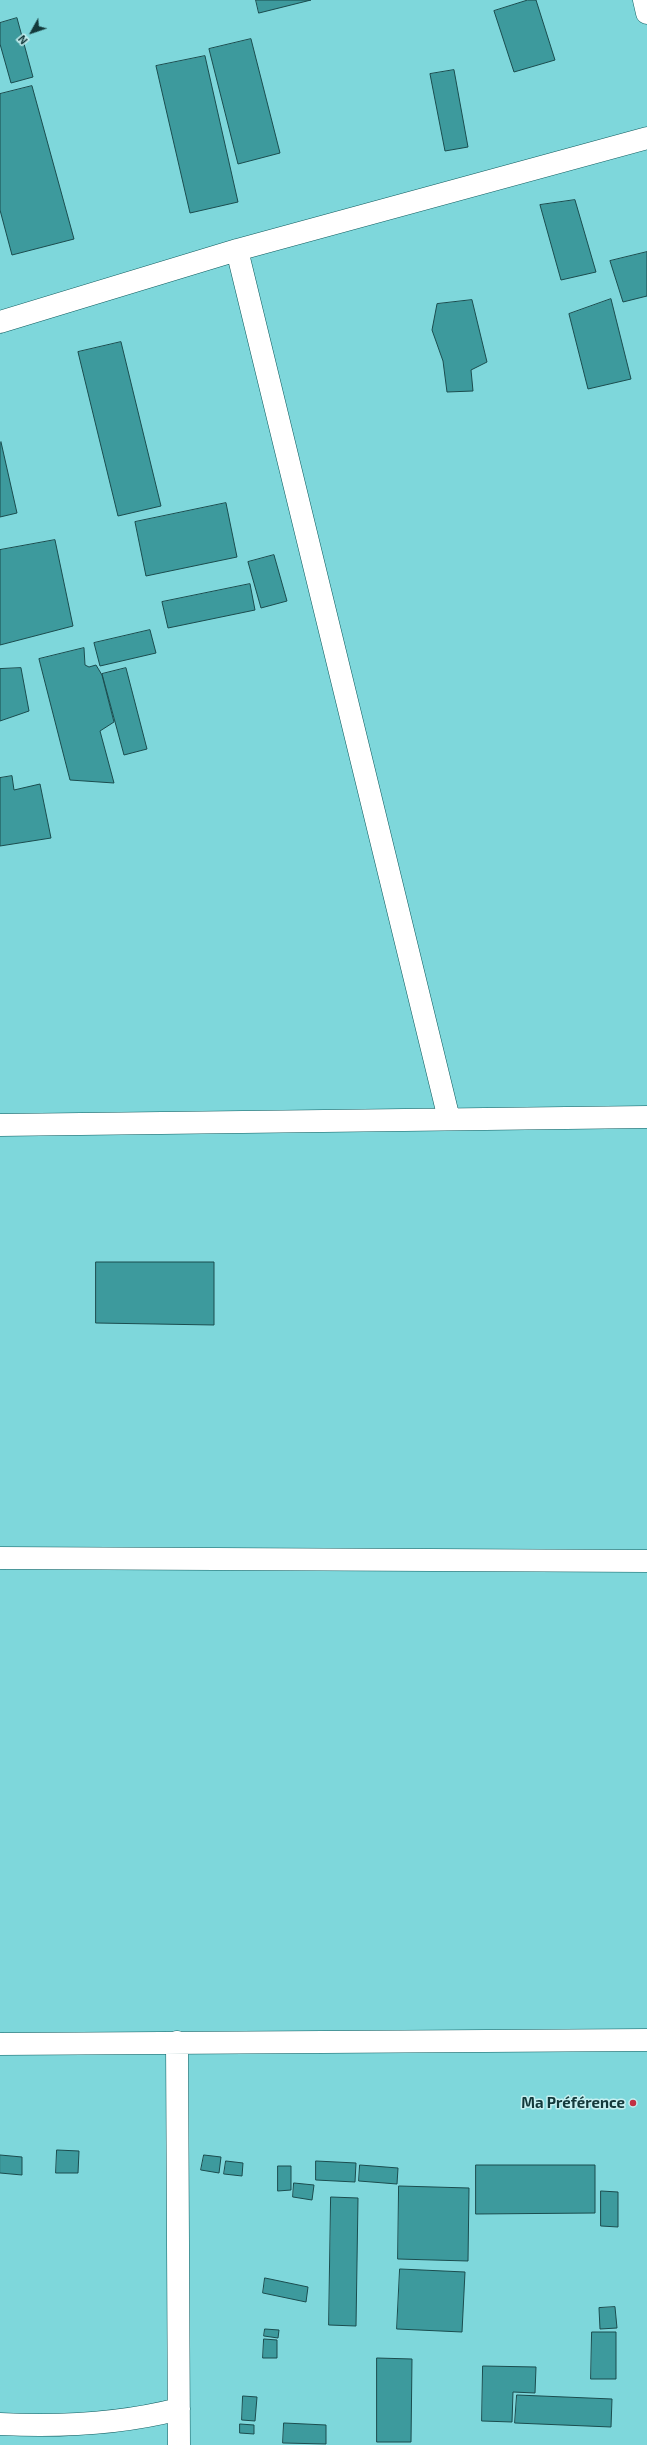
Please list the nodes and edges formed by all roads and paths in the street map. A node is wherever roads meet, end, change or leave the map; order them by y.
1 (644, 0) edge
2 (647, 13) edge
3 (647, 138) edge
4 (237, 250) junction
5 (0, 322) edge
6 (647, 1117) edge
7 (449, 1119) junction
8 (0, 1125) edge
9 (0, 1558) edge
10 (647, 1561) edge
11 (647, 2040) edge
12 (177, 2042) junction
13 (0, 2044) edge
14 (179, 2409) junction
15 (0, 2424) edge
16 (179, 2445) edge

1 - 2 street
3 - 4 street
4 - 5 street
4 - 7 street
6 - 7 street
7 - 8 street
9 - 10 street
11 - 12 street
12 - 13 street
12 - 14 street
14 - 15 street
14 - 16 street

